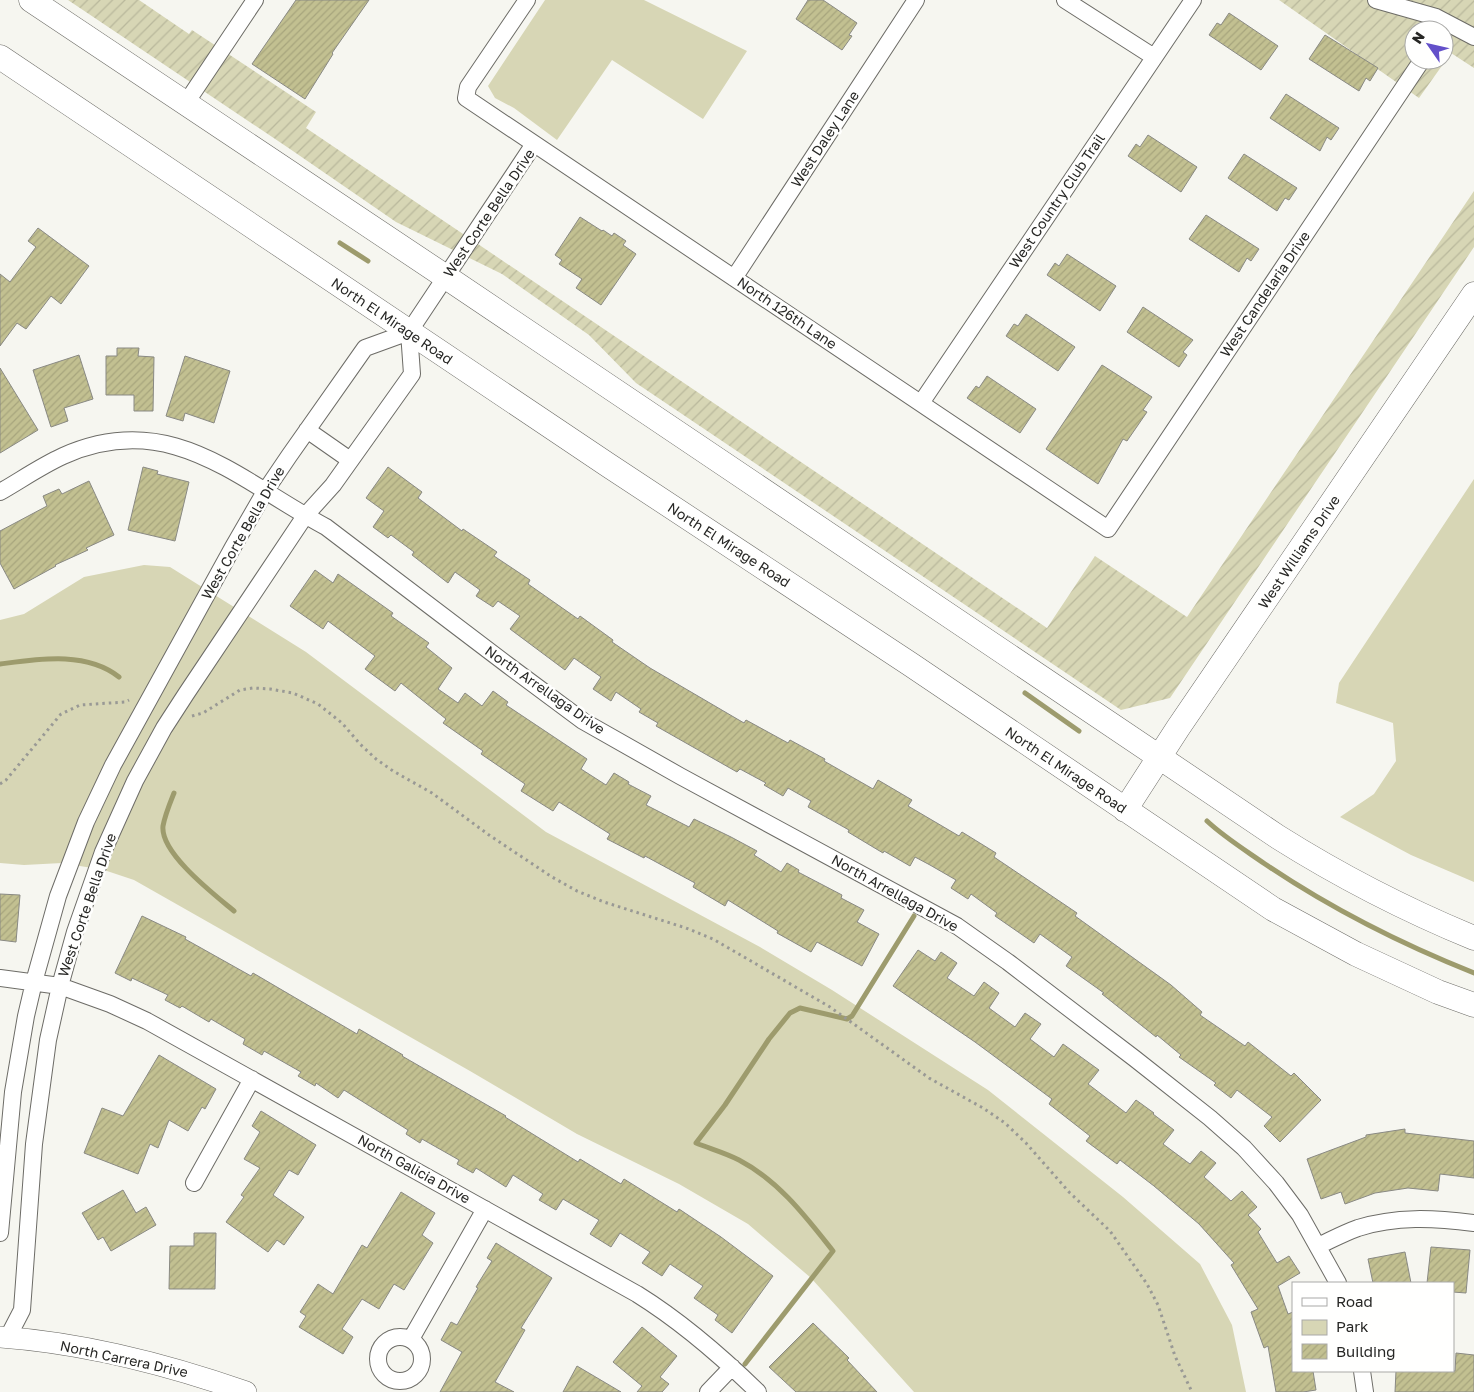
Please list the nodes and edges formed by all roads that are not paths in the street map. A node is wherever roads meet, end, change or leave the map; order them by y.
1 (31, 0) edge
2 (255, 0) edge
3 (527, 0) edge
4 (916, 0) edge
5 (1065, 0) edge
6 (1193, 0) edge
7 (1376, 0) edge
8 (1439, 20) edge
9 (1454, 30) edge
10 (1474, 37) edge
11 (1154, 57) junction
12 (0, 58) edge
13 (1415, 70) edge
14 (186, 103) junction
15 (534, 144) junction
16 (446, 277) junction
17 (734, 278) junction
18 (1474, 294) edge
19 (409, 332) junction
20 (921, 403) junction
21 (307, 430) junction
22 (350, 460) junction
23 (266, 490) junction
24 (0, 492) edge
25 (299, 511) junction
26 (1108, 529) joint
27 (1160, 756) junction
28 (1125, 810) junction
29 (1474, 938) edge
30 (0, 978) edge
31 (47, 984) junction
32 (1474, 1005) edge
33 (252, 1079) junction
34 (194, 1183) dead end
35 (486, 1209) junction
36 (1474, 1223) edge
37 (0, 1233) edge
38 (1318, 1246) junction
39 (1337, 1282) edge
40 (3, 1332) edge
41 (411, 1339) dead end
42 (732, 1367) junction
43 (1362, 1372) edge
44 (246, 1392) edge
45 (708, 1392) edge
46 (758, 1392) edge
47 (1365, 1392) edge

1 - 14 main road
2 - 14 street
3 - 15 street, North 126th Lane
4 - 17 street, West Daley Lane
5 - 11 street
6 - 11 street, West Country Club Trail
7 - 8 street
9 - 10 street
11 - 20 street, West Country Club Trail
12 - 19 main road, North El Mirage Road
13 - 26 street, West Candelaria Drive
14 - 16 main road
15 - 16 street, West Corte Bella Drive
15 - 17 street, North 126th Lane
16 - 19 street, West Corte Bella Drive
16 - 27 main road
17 - 20 street, North 126th Lane
18 - 27 main road, West Williams Drive
19 - 21 street, West Corte Bella Drive
19 - 22 street, West Corte Bella Drive
19 - 28 main road, North El Mirage Road
20 - 26 street, North 126th Lane
21 - 22 street
21 - 23 street, West Corte Bella Drive
22 - 25 street, West Corte Bella Drive
23 - 24 street, North Arrellaga Drive
23 - 25 street, North Arrellaga Drive
23 - 31 street, West Corte Bella Drive
25 - 31 street, West Corte Bella Drive
25 - 38 street, North Arrellaga Drive
27 - 28 main road, West Williams Drive
27 - 29 main road
28 - 32 main road, North El Mirage Road
30 - 31 street, North Galicia Drive
31 - 33 street, North Galicia Drive
31 - 37 street, West Corte Bella Drive
31 - 40 street, West Corte Bella Drive
33 - 34 street
33 - 35 street, North Galicia Drive
35 - 41 street
35 - 42 street, North Galicia Drive
36 - 38 street
38 - 39 street, North Arrellaga Drive
40 - 44 street, North Carrera Drive
42 - 45 street
42 - 46 street, North Galicia Drive
43 - 47 street

